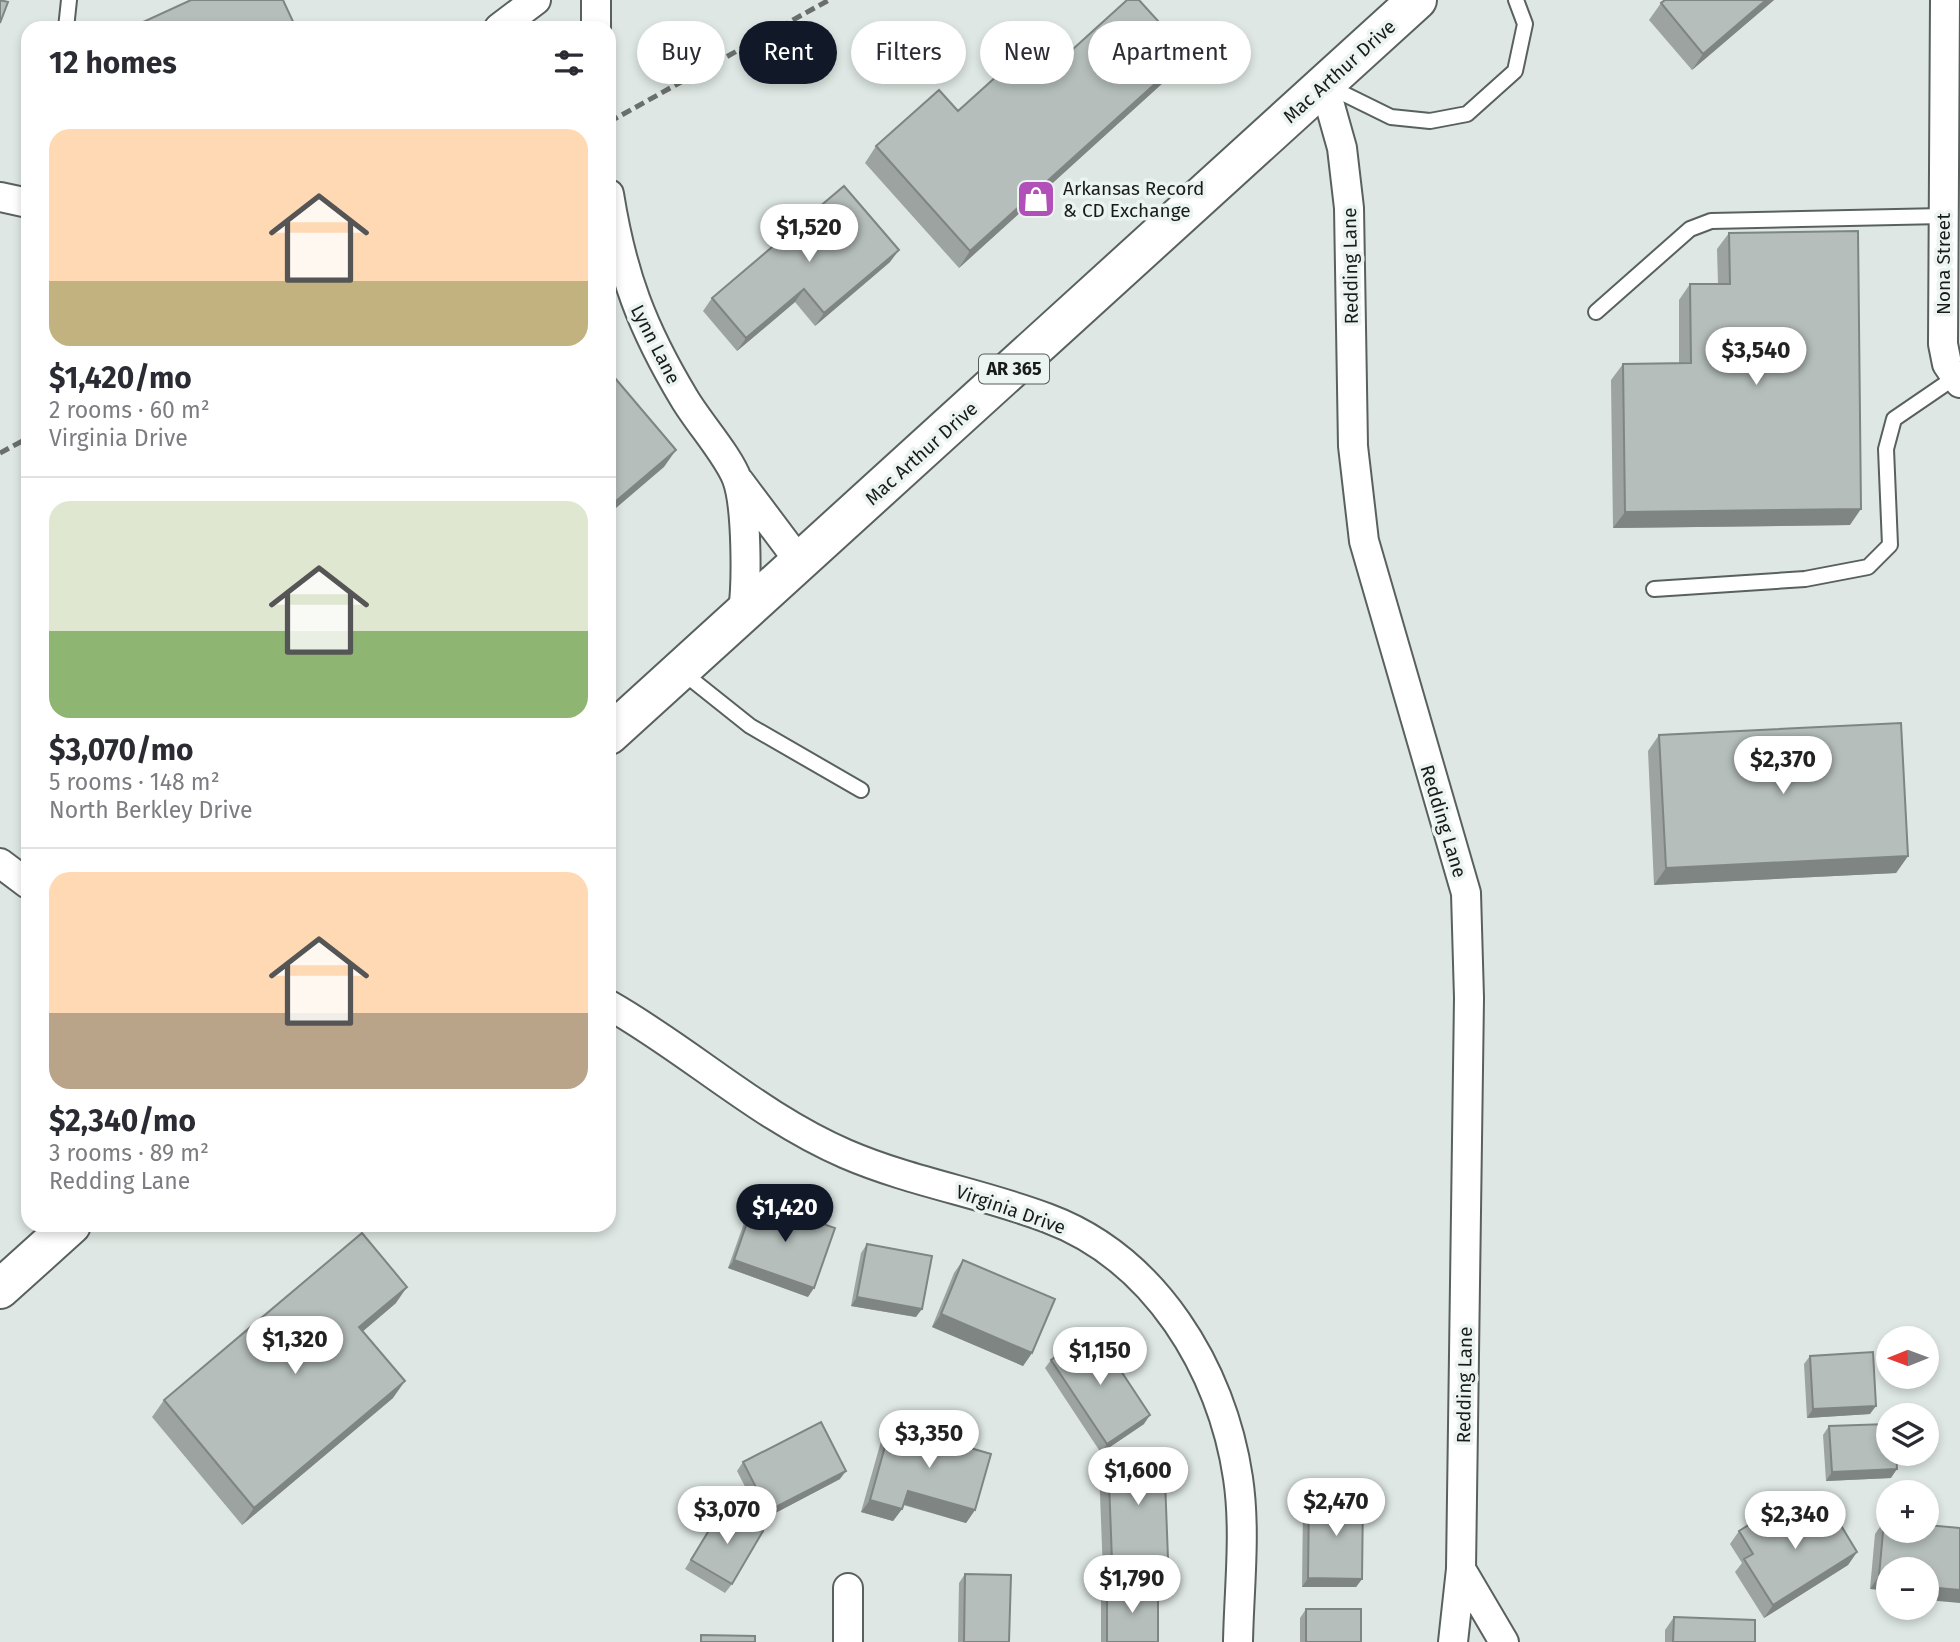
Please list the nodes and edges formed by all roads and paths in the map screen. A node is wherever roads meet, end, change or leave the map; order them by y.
1 (69, 0) edge
2 (536, 0) edge
3 (596, 0) edge
4 (1417, 0) edge
5 (1516, 0) edge
6 (1945, 0) edge
7 (67, 21) edge
8 (508, 21) edge
9 (596, 21) edge
10 (1324, 84) junction
11 (1952, 98) edge
12 (0, 197) edge
13 (21, 202) edge
14 (1943, 216) junction
15 (616, 226) edge
16 (1595, 313) dead end
17 (1957, 381) edge
18 (737, 479) junction
19 (799, 562) junction
20 (1654, 589) dead end
21 (743, 612) junction
22 (680, 670) junction
23 (616, 729) edge
24 (861, 790) dead end
25 (0, 863) edge
26 (21, 879) edge
27 (616, 1009) edge
28 (63, 1232) edge
29 (0, 1289) edge
30 (1461, 1569) junction
31 (848, 1588) dead end
32 (848, 1642) edge
33 (1238, 1642) edge
34 (1453, 1642) edge
35 (1504, 1642) edge

1 - 7 lane
2 - 8 street
3 - 9 street
4 - 10 main road, Mac Arthur Drive / AR 365
5 - 10 lane
6 - 11 street, Nona Street
10 - 19 main road, Mac Arthur Drive / AR 365
10 - 30 street, Redding Lane
11 - 14 street, Nona Street
12 - 13 street
14 - 16 lane
14 - 17 street, Nona Street
15 - 18 street, Lynn Lane
17 - 20 lane
18 - 19 street, Lynn Lane
18 - 21 street, Lynn Lane
19 - 21 main road, Mac Arthur Drive / AR 365
21 - 22 main road, Mac Arthur Drive / AR 365
22 - 23 main road, Mac Arthur Drive / AR 365
22 - 24 lane
25 - 26 street
27 - 33 street, Virginia Drive
28 - 29 main road
30 - 34 street, Redding Lane
30 - 35 street
31 - 32 street

